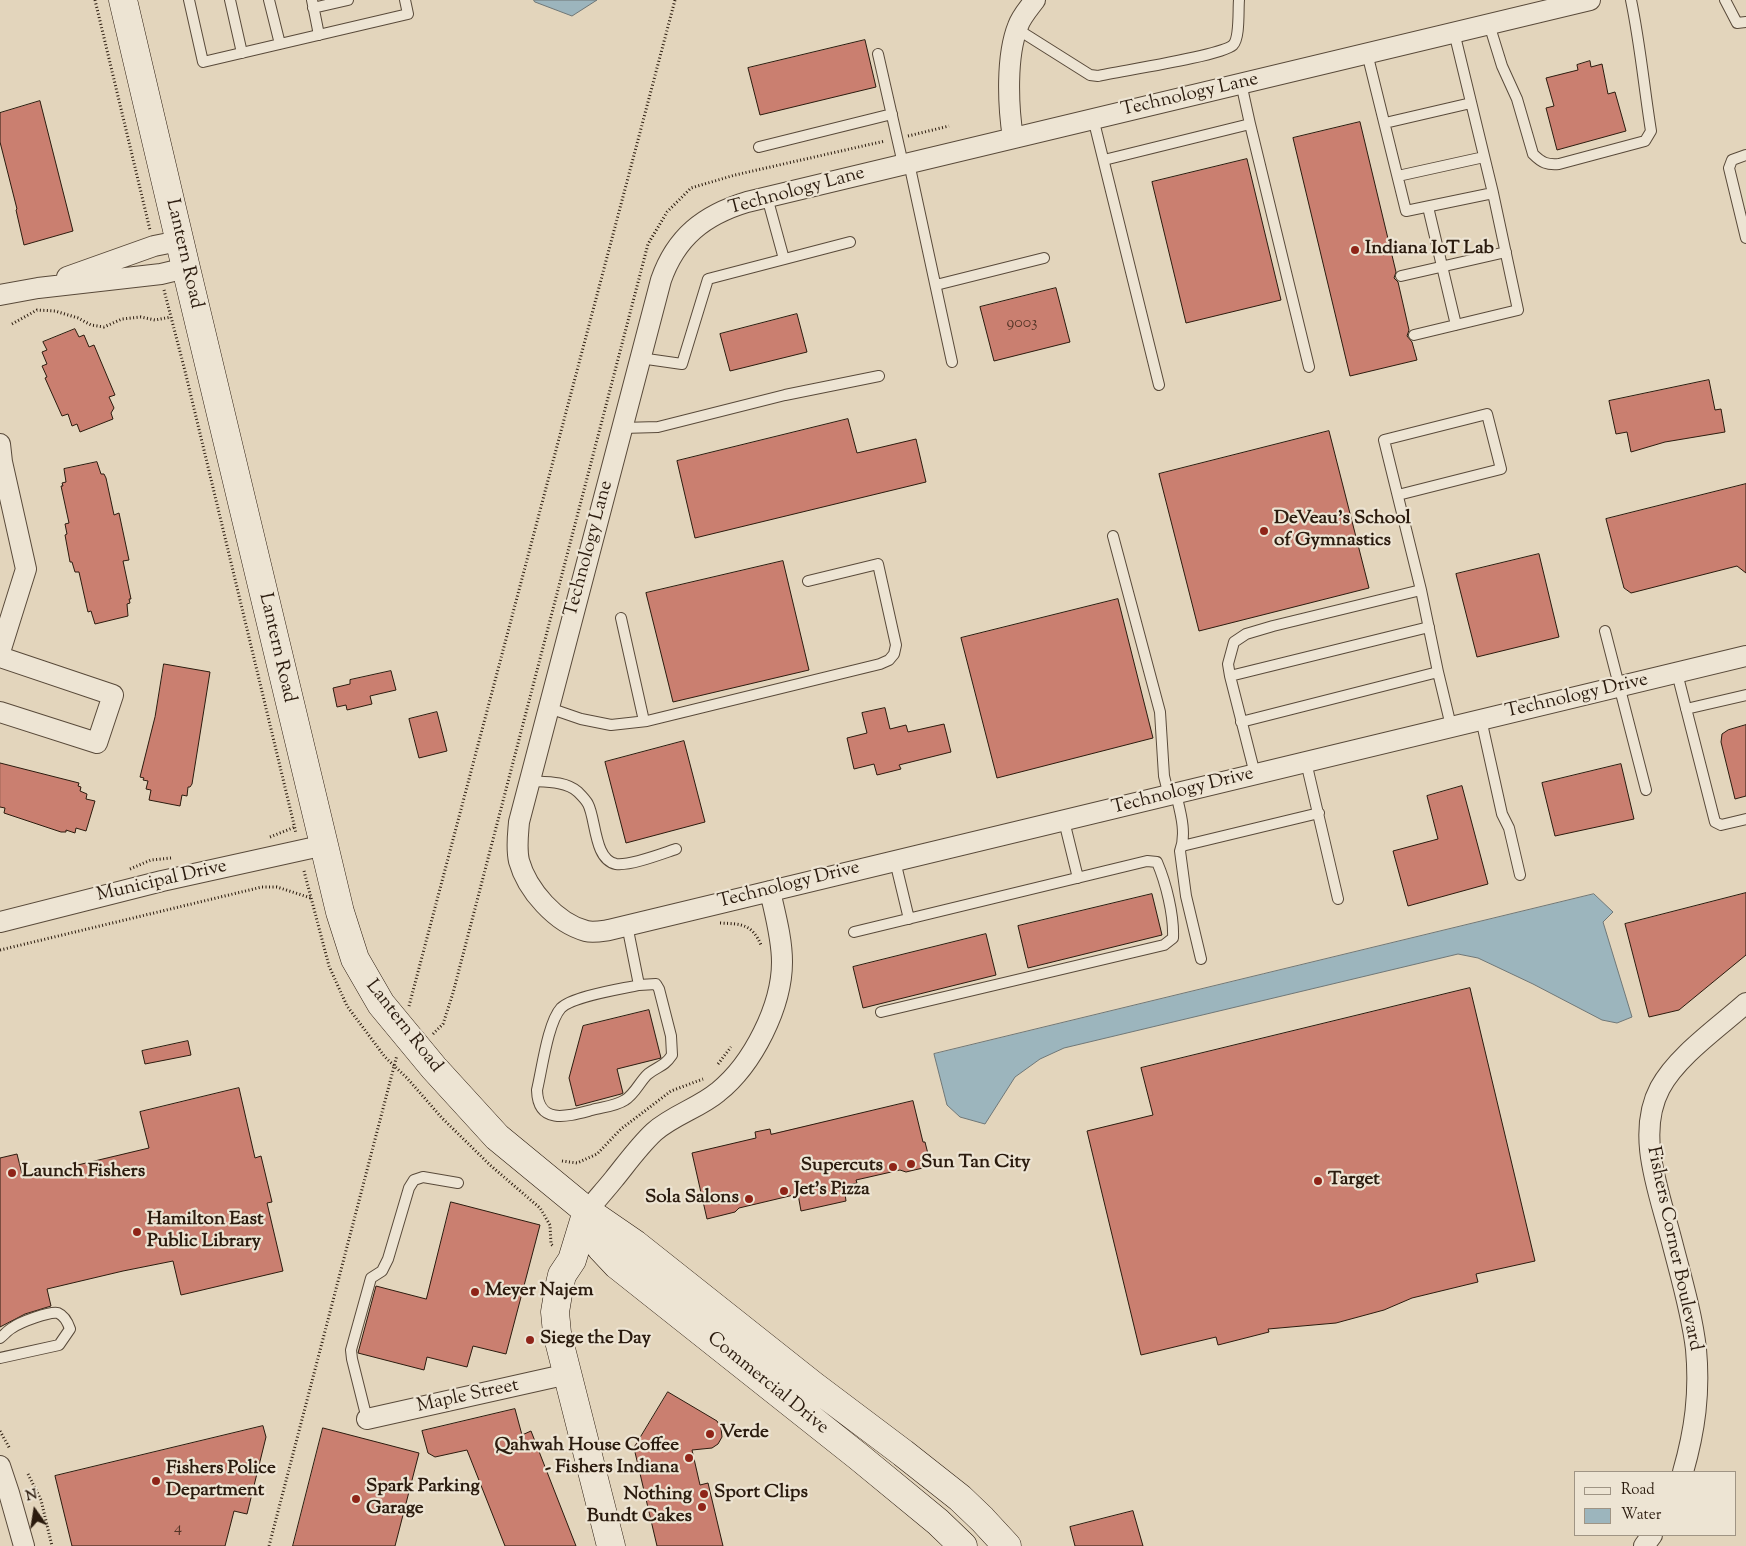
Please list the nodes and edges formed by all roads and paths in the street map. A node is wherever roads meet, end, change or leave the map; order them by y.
1 (95, 0) edge
2 (123, 0) edge
3 (189, 0) edge
4 (230, 0) edge
5 (270, 0) edge
6 (348, 0) edge
7 (405, 0) edge
8 (675, 0) edge
9 (1035, 0) edge
10 (1238, 0) edge
11 (1590, 0) edge
12 (1631, 0) edge
13 (1725, 0) edge
14 (312, 4) edge
15 (1544, 5) edge
16 (1746, 22) edge
17 (1490, 24) junction
18 (1017, 29) junction
19 (1454, 32) junction
20 (319, 35) junction
21 (280, 44) junction
22 (242, 53) junction
23 (1367, 53) junction
24 (878, 54) dead end
25 (1241, 84) junction
26 (1471, 103) junction
27 (892, 114) junction
28 (1094, 118) junction
29 (1384, 122) junction
30 (1250, 124) junction
31 (1013, 138) junction
32 (759, 147) dead end
33 (1746, 154) edge
34 (1484, 157) junction
35 (1104, 160) junction
36 (906, 164) junction
37 (1398, 176) junction
38 (1493, 193) junction
39 (767, 197) junction
40 (1428, 207) junction
41 (1746, 238) edge
42 (850, 242) dead end
43 (167, 243) junction
44 (1506, 252) junction
45 (1044, 258) dead end
46 (784, 259) junction
47 (1442, 267) junction
48 (173, 271) junction
49 (1401, 276) dead end
50 (936, 285) junction
51 (38, 288) junction
52 (0, 295) edge
53 (172, 317) junction
54 (12, 324) dead end
55 (1456, 325) junction
56 (1414, 335) dead end
57 (640, 358) junction
58 (952, 362) dead end
59 (1309, 367) dead end
60 (879, 376) dead end
61 (1159, 385) dead end
62 (622, 428) junction
63 (0, 444) edge
64 (1398, 494) junction
65 (1113, 536) dead end
66 (808, 581) dead end
67 (1420, 590) junction
68 (621, 618) dead end
69 (1429, 626) junction
70 (1605, 631) dead end
71 (0, 652) edge
72 (1746, 656) edge
73 (0, 657) edge
74 (1438, 672) junction
75 (1677, 673) junction
76 (1230, 676) junction
77 (1619, 686) junction
78 (1746, 695) edge
79 (549, 708) junction
80 (1686, 709) junction
81 (0, 712) edge
82 (1481, 719) junction
83 (644, 721) junction
84 (1241, 722) junction
85 (1451, 726) junction
86 (1306, 762) junction
87 (1255, 774) junction
88 (530, 781) junction
89 (1646, 790) dead end
90 (1172, 795) junction
91 (1319, 813) junction
92 (1746, 819) edge
93 (1064, 821) junction
94 (296, 834) dead end
95 (325, 845) junction
96 (1182, 846) junction
97 (676, 849) dead end
98 (895, 861) junction
99 (1520, 875) dead end
100 (1078, 878) junction
101 (770, 891) junction
102 (311, 898) dead end
103 (1338, 900) dead end
104 (909, 919) junction
105 (0, 922) edge
106 (715, 923) dead end
107 (623, 926) junction
108 (854, 932) dead end
109 (0, 950) edge
110 (764, 952) dead end
111 (1200, 959) dead end
112 (639, 985) junction
113 (412, 998) dead end
114 (1746, 1003) edge
115 (881, 1012) dead end
116 (736, 1041) dead end
117 (394, 1065) dead end
118 (713, 1070) dead end
119 (708, 1077) dead end
120 (560, 1160) dead end
121 (458, 1183) dead end
122 (587, 1211) junction
123 (635, 1244) joint
124 (0, 1338) edge
125 (0, 1358) edge
126 (568, 1374) junction
127 (367, 1418) joint
128 (0, 1431) edge
129 (10, 1449) dead end
130 (0, 1466) edge
131 (1683, 1471) edge
132 (28, 1474) dead end
133 (24, 1546) edge
134 (52, 1546) edge
135 (269, 1546) edge
136 (611, 1546) edge
137 (963, 1546) edge
138 (1007, 1546) edge

1 - 43 path
2 - 43 street, Lantern Road
3 - 22 lane
4 - 22 lane
5 - 21 lane
6 - 14 lane
7 - 20 lane
8 - 113 path
9 - 18 street
10 - 18 lane
11 - 15 street, Technology Lane
12 - 17 lane
13 - 16 lane
14 - 20 lane
15 - 17 street, Technology Lane
17 - 19 street, Technology Lane
18 - 31 street
19 - 23 street, Technology Lane
19 - 26 lane
20 - 21 lane
21 - 22 lane
23 - 25 street, Technology Lane
23 - 29 lane
24 - 27 lane
25 - 28 street, Technology Lane
25 - 30 lane
26 - 29 lane
26 - 34 lane
27 - 32 lane
27 - 36 lane
28 - 31 street, Technology Lane
28 - 35 lane
29 - 37 lane
30 - 35 lane
30 - 59 lane
31 - 36 street, Technology Lane
33 - 41 lane
34 - 37 lane
34 - 38 lane
35 - 61 lane
36 - 39 street, Technology Lane
36 - 50 lane
37 - 40 lane
38 - 40 lane
38 - 44 lane
39 - 46 lane
39 - 57 street, Technology Lane
40 - 47 lane
42 - 46 lane
43 - 48 street, Lantern Road
43 - 51 street
44 - 47 lane
44 - 55 lane
45 - 50 lane
46 - 57 lane
47 - 49 lane
47 - 55 lane
48 - 51 street
48 - 53 path
48 - 95 street, Lantern Road
50 - 58 lane
51 - 52 street
53 - 54 path
53 - 94 path
55 - 56 lane
57 - 62 street, Technology Lane
60 - 62 lane
62 - 79 street, Technology Lane
63 - 71 street
64 - 64 lane
64 - 67 lane
65 - 90 lane
66 - 83 lane
67 - 69 lane
67 - 76 lane
68 - 83 lane
69 - 74 lane
69 - 76 lane
70 - 77 lane
72 - 75 street, Technology Drive
73 - 81 street
74 - 84 lane
74 - 85 lane
75 - 77 street, Technology Drive
75 - 80 lane
76 - 84 lane
77 - 82 street, Technology Drive
77 - 89 lane
78 - 80 lane
79 - 83 lane
79 - 88 street, Technology Lane
80 - 92 lane
82 - 85 street, Technology Drive
82 - 99 lane
84 - 87 lane
85 - 86 street, Technology Drive
86 - 87 street, Technology Drive
86 - 91 lane
87 - 90 street, Technology Drive
88 - 97 lane
88 - 107 street, Technology Lane
90 - 93 street, Technology Drive
90 - 96 lane
91 - 96 lane
91 - 103 lane
93 - 98 street, Technology Drive
93 - 100 lane
95 - 105 street, Municipal Drive
95 - 122 street, Lantern Road
96 - 111 lane
98 - 101 street, Technology Drive
98 - 104 lane
100 - 104 lane
100 - 115 lane
101 - 107 street, Technology Drive
101 - 122 street
102 - 109 path
104 - 108 lane
106 - 110 path
107 - 112 lane
112 - 112 lane
114 - 131 street, Fishers Corner Boulevard
116 - 118 path
117 - 135 path
119 - 120 path
121 - 127 lane
122 - 123 street, Lantern Road
122 - 126 street
122 - 137 street, Commercial Drive
123 - 138 street, Commercial Drive
124 - 125 lane
126 - 127 street, Maple Street
126 - 136 street
128 - 129 path
130 - 133 street
132 - 134 path

